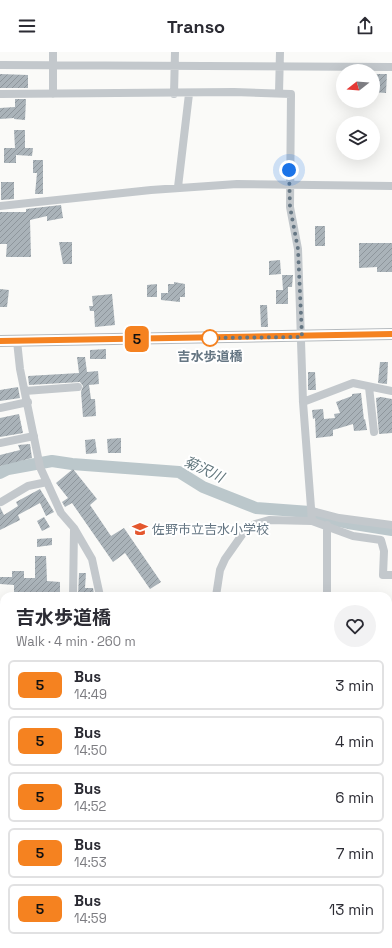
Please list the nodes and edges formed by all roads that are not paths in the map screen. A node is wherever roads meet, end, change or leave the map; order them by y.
1 (53, 52) edge
2 (175, 52) edge
3 (280, 52) edge
4 (0, 65) edge
5 (175, 65) junction
6 (53, 66) junction
7 (280, 66) junction
8 (392, 67) edge
9 (279, 93) junction
10 (0, 94) edge
11 (53, 94) junction
12 (174, 94) junction
13 (189, 94) junction
14 (289, 185) junction
15 (392, 186) edge
16 (178, 187) junction
17 (0, 206) edge
18 (392, 334) edge
19 (302, 337) junction
20 (0, 341) edge
21 (16, 341) junction
22 (78, 387) dead end
23 (369, 387) junction
24 (25, 391) junction
25 (392, 391) edge
26 (28, 402) junction
27 (303, 402) junction
28 (0, 408) edge
29 (374, 432) dead end
30 (34, 436) junction
31 (0, 443) edge
32 (47, 482) junction
33 (1, 502) dead end
34 (312, 511) junction
35 (312, 521) junction
36 (327, 525) junction
37 (392, 525) edge
38 (74, 528) junction
39 (392, 576) edge
40 (72, 592) edge
41 (99, 592) edge
42 (217, 592) edge
43 (328, 592) edge

1 - 6 street
2 - 5 street
3 - 7 street
4 - 6 street
5 - 6 street
5 - 7 street
5 - 12 street
6 - 11 street
7 - 8 street
7 - 9 street
9 - 13 street
9 - 14 street
10 - 11 street
11 - 12 street
12 - 13 street
13 - 16 street
14 - 15 street
14 - 16 street
14 - 19 street
16 - 17 street
18 - 19 main road
19 - 21 main road
19 - 27 street
20 - 21 main road
21 - 24 street
22 - 24 street
23 - 25 street
23 - 27 street
23 - 29 street
24 - 26 street
26 - 28 street
26 - 30 street
27 - 34 street
30 - 31 street
30 - 32 street
32 - 33 street
32 - 38 street
34 - 35 street
34 - 37 street
35 - 36 street
35 - 42 street
36 - 39 street
36 - 43 street
38 - 40 street
38 - 41 street

